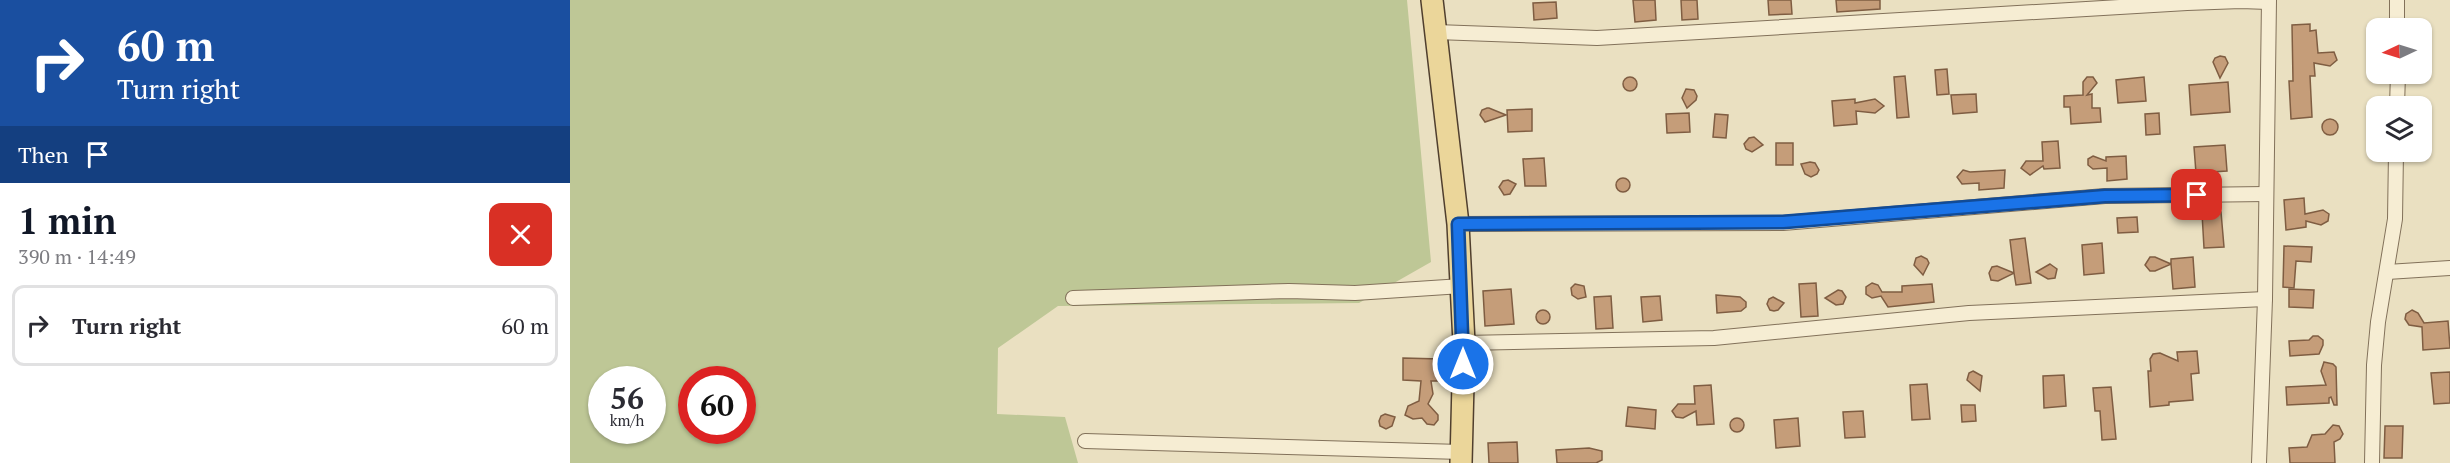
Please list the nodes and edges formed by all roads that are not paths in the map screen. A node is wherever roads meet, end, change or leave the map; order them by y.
1 (1432, 0) edge
2 (2241, 0) edge
3 (2397, 0) edge
4 (2268, 1) edge
5 (2397, 18) edge
6 (1436, 32) junction
7 (2396, 162) edge
8 (2266, 194) junction
9 (1458, 224) junction
10 (2450, 268) edge
11 (2387, 273) junction
12 (1462, 285) junction
13 (1073, 298) dead end
14 (2265, 299) junction
15 (1464, 342) junction
16 (1085, 441) dead end
17 (1461, 457) edge
18 (2259, 463) edge
19 (2372, 463) edge

1 - 6 main road
2 - 4 street
2 - 6 street
3 - 5 street
4 - 8 street
6 - 9 main road
7 - 11 street
8 - 9 street
8 - 14 street
9 - 12 main road
10 - 11 street
11 - 19 street
12 - 13 street
12 - 15 main road
14 - 15 street
14 - 18 street
15 - 17 main road
16 - 17 street

